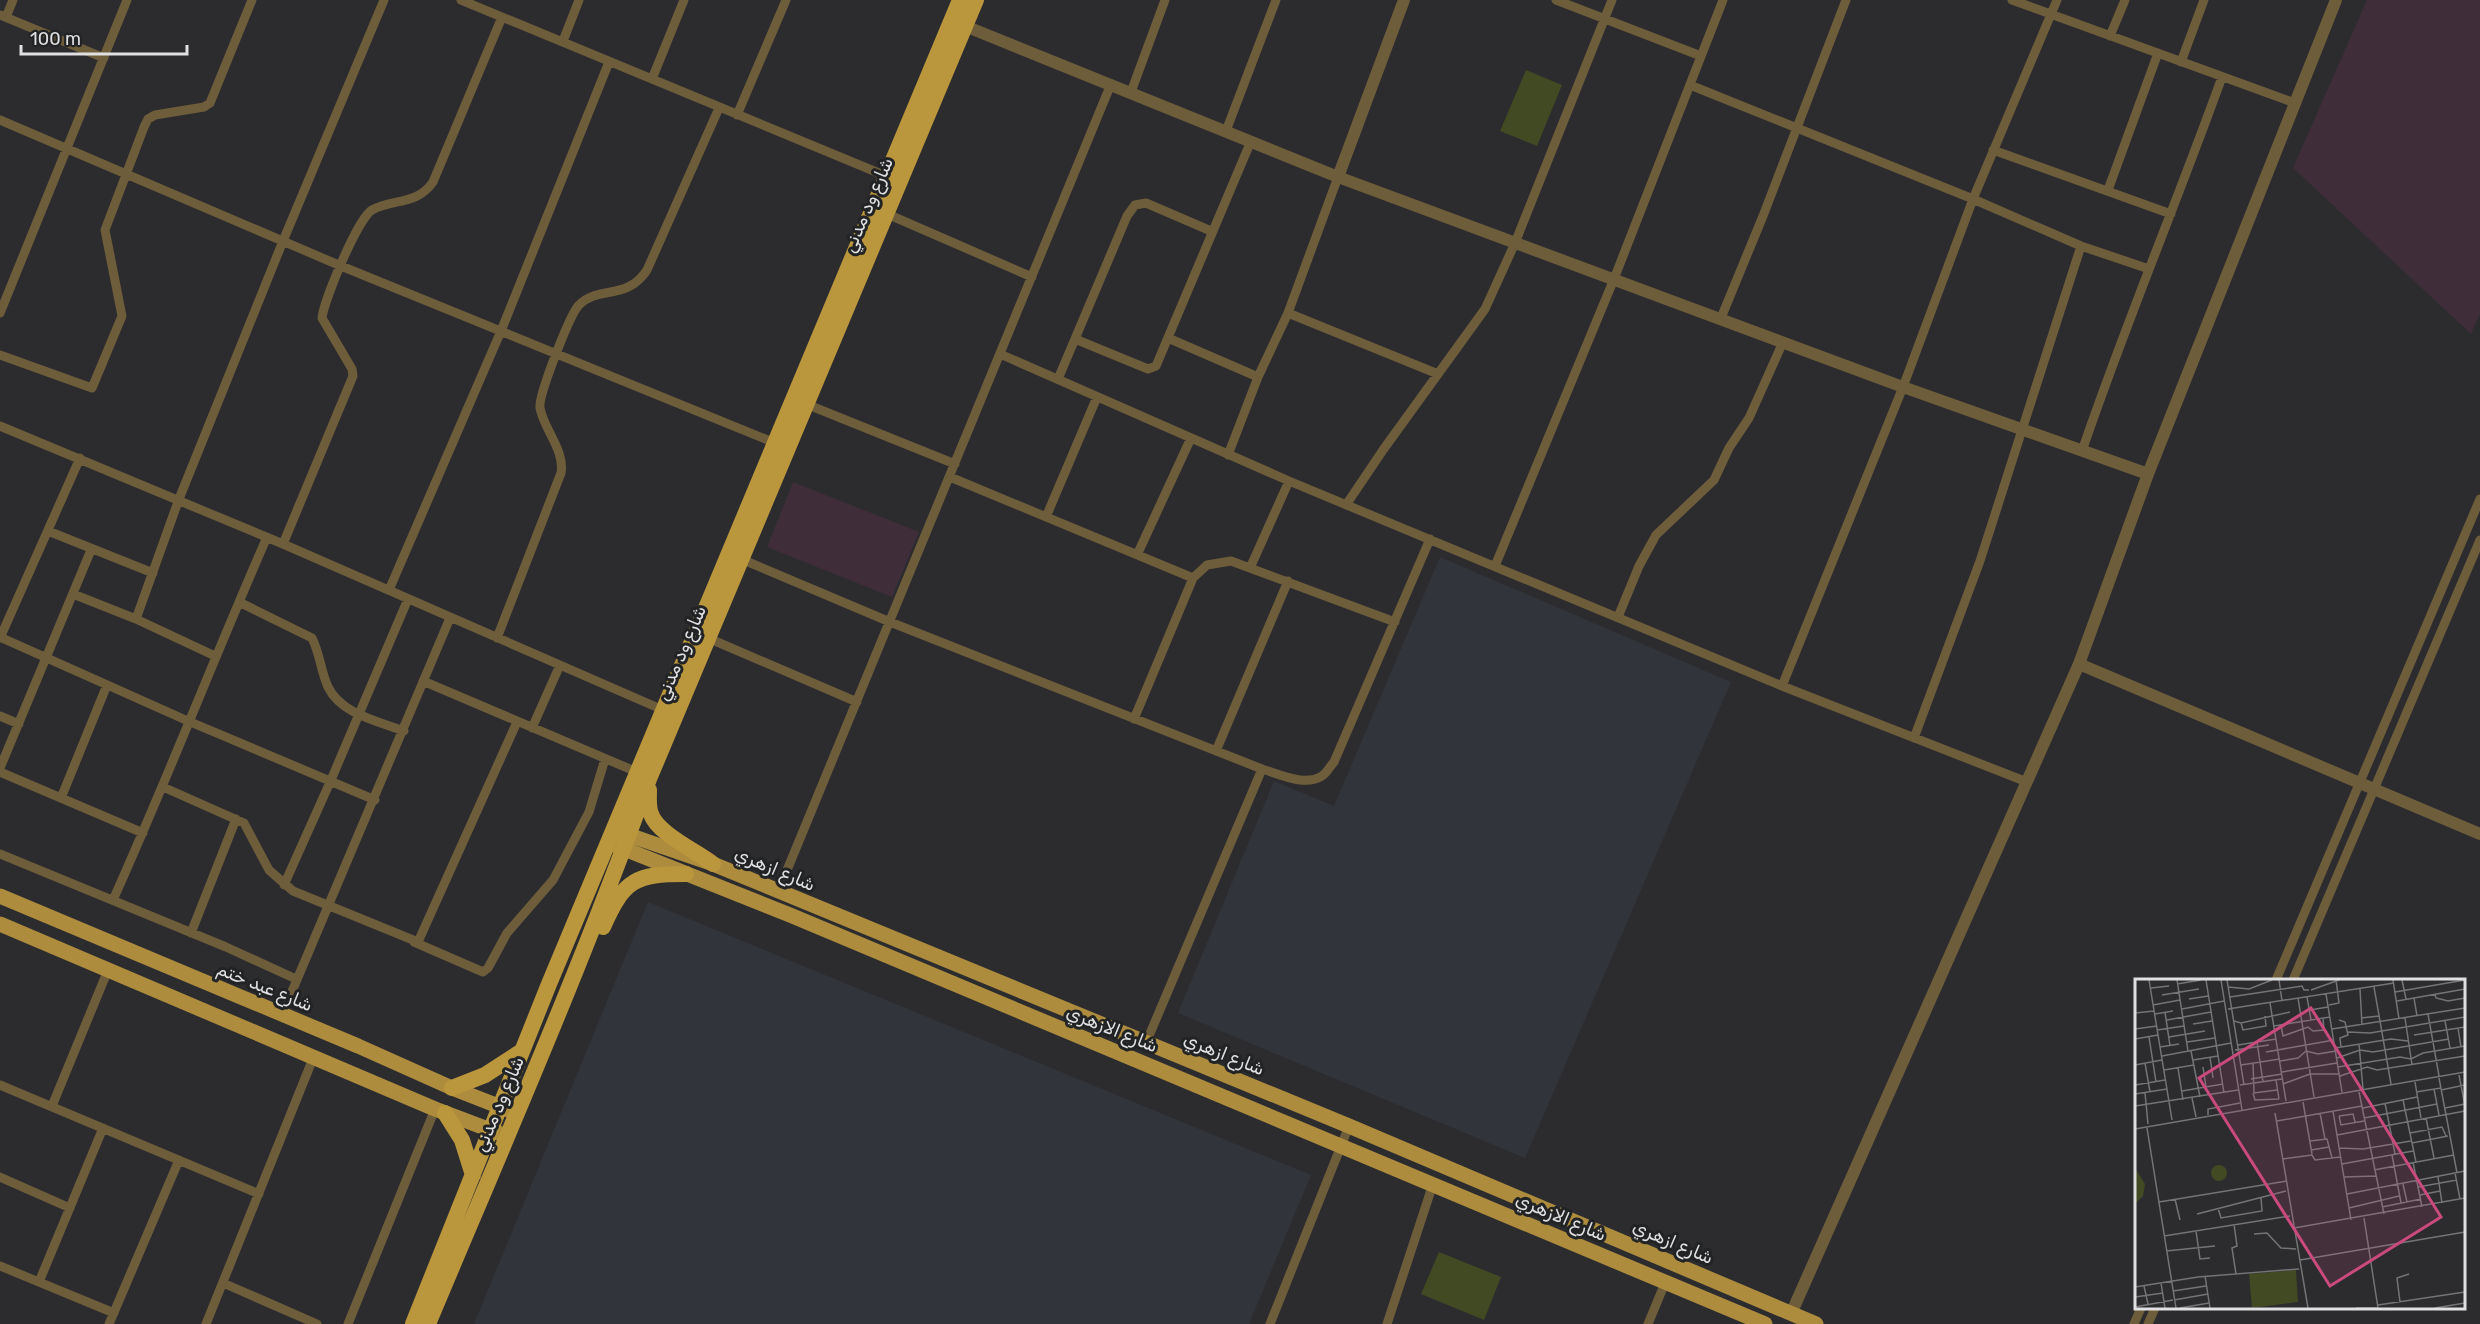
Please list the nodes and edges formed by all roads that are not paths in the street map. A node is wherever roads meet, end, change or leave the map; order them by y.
1 (13, 0) edge
2 (127, 0) edge
3 (252, 0) edge
4 (384, 0) edge
5 (461, 0) edge
6 (579, 0) edge
7 (684, 0) edge
8 (786, 0) edge
9 (960, 0) edge
10 (976, 0) edge
11 (1165, 0) edge
12 (1276, 0) edge
13 (1404, 0) edge
14 (1556, 0) edge
15 (1612, 0) edge
16 (1723, 0) edge
17 (1846, 0) edge
18 (2012, 0) edge
19 (2057, 0) edge
20 (2125, 0) edge
21 (2204, 0) edge
22 (2336, 0) edge
23 (475, 3) edge
24 (2052, 15) junction
25 (3, 16) edge
26 (502, 17) junction
27 (1604, 19) junction
28 (958, 23) junction
29 (2110, 36) junction
30 (563, 41) junction
31 (2158, 53) junction
32 (1701, 56) junction
33 (104, 58) junction
34 (609, 62) junction
35 (2181, 62) junction
36 (2222, 77) junction
37 (652, 79) junction
38 (1111, 84) junction
39 (1690, 85) junction
40 (1131, 92) junction
41 (2295, 103) junction
42 (719, 108) junction
43 (737, 115) junction
44 (0, 120) edge
45 (1797, 128) junction
46 (1226, 131) junction
47 (1251, 141) junction
48 (67, 148) junction
49 (1993, 150) junction
50 (125, 173) junction
51 (886, 176) junction
52 (1338, 177) junction
53 (2108, 190) junction
54 (1973, 199) junction
55 (885, 213) junction
56 (2171, 214) junction
57 (1211, 231) junction
58 (283, 241) junction
59 (1515, 243) junction
60 (2081, 246) junction
61 (341, 266) junction
62 (2149, 269) junction
63 (1032, 277) junction
64 (1614, 279) junction
65 (0, 313) edge
66 (1288, 313) junction
67 (1720, 318) junction
68 (501, 332) junction
69 (1168, 338) junction
70 (1075, 339) junction
71 (1783, 342) junction
72 (1000, 354) junction
73 (0, 355) edge
74 (556, 355) junction
75 (1438, 374) junction
76 (1258, 377) junction
77 (1058, 379) junction
78 (1903, 387) junction
79 (1097, 397) junction
80 (806, 404) junction
81 (0, 426) edge
82 (2021, 430) junction
83 (1191, 438) junction
84 (775, 443) junction
85 (2082, 451) junction
86 (1228, 455) junction
87 (80, 458) junction
88 (955, 464) junction
89 (2148, 474) junction
90 (950, 477) junction
91 (1289, 482) junction
92 (179, 499) junction
93 (2480, 499) edge
94 (1346, 505) junction
95 (1046, 517) junction
96 (48, 531) junction
97 (267, 537) junction
98 (1430, 539) junction
99 (2480, 540) edge
100 (284, 544) junction
101 (91, 550) junction
102 (1137, 555) junction
103 (741, 559) junction
104 (1495, 566) junction
105 (1250, 568) junction
106 (153, 573) junction
107 (1193, 578) junction
108 (1288, 581) junction
109 (389, 590) junction
110 (73, 594) junction
111 (408, 599) junction
112 (239, 602) junction
113 (1617, 617) junction
114 (450, 618) junction
115 (136, 619) junction
116 (890, 622) junction
117 (1395, 622) junction
118 (0, 638) edge
119 (497, 638) junction
120 (708, 638) junction
121 (215, 656) junction
122 (47, 658) junction
123 (2079, 664) junction
124 (560, 665) junction
125 (423, 681) junction
126 (107, 686) junction
127 (1782, 686) junction
128 (857, 702) junction
129 (663, 710) junction
130 (359, 714) junction
131 (0, 716) edge
132 (1134, 719) junction
133 (189, 721) junction
134 (517, 722) junction
135 (19, 724) junction
136 (532, 728) junction
137 (404, 731) junction
138 (1914, 738) junction
139 (1216, 752) junction
140 (605, 759) junction
141 (0, 770) edge
142 (1262, 770) junction
143 (643, 776) junction
144 (331, 780) junction
145 (2027, 782) junction
146 (2358, 783) junction
147 (163, 787) junction
148 (2374, 790) junction
149 (61, 798) junction
150 (375, 800) junction
151 (236, 819) junction
152 (143, 833) junction
153 (2480, 834) edge
154 (619, 839) junction
155 (0, 854) edge
156 (713, 864) junction
157 (687, 874) junction
158 (284, 885) junction
159 (778, 892) junction
160 (0, 896) edge
161 (113, 900) junction
162 (328, 906) junction
163 (845, 920) junction
164 (0, 924) edge
165 (386, 930) junction
166 (191, 933) junction
167 (838, 935) junction
168 (108, 970) junction
169 (296, 979) junction
170 (2277, 979) edge
171 (2295, 979) edge
172 (282, 1015) junction
173 (1146, 1043) junction
174 (523, 1051) junction
175 (314, 1056) junction
176 (535, 1070) junction
177 (0, 1085) edge
178 (452, 1088) junction
179 (52, 1106) junction
180 (499, 1107) junction
181 (440, 1111) junction
182 (516, 1113) junction
183 (1349, 1126) junction
184 (103, 1128) junction
185 (499, 1133) junction
186 (1342, 1145) junction
187 (179, 1160) junction
188 (473, 1175) junction
189 (0, 1177) edge
190 (1433, 1184) junction
191 (259, 1194) junction
192 (70, 1208) junction
193 (0, 1266) edge
194 (39, 1282) junction
195 (223, 1283) junction
196 (1665, 1283) junction
197 (2141, 1309) edge
198 (2155, 1309) edge
199 (114, 1313) junction
200 (1791, 1314) junction
201 (110, 1324) edge
202 (206, 1324) edge
203 (316, 1324) edge
204 (348, 1324) edge
205 (413, 1324) edge
206 (428, 1324) edge
207 (1270, 1324) edge
208 (1387, 1324) edge
209 (1648, 1324) edge
210 (1765, 1324) edge
211 (1816, 1324) edge
212 (2134, 1324) edge
213 (2148, 1324) edge

1 - 25 street
2 - 33 street
3 - 50 street
4 - 58 street
5 - 23 street
6 - 30 street
7 - 37 street
8 - 43 street
9 - 28 highway, شارع ود مدني
10 - 28 highway, شارع ود مدني
11 - 40 street
12 - 46 street
13 - 52 street
14 - 27 street
15 - 27 street
16 - 32 street
17 - 45 street
18 - 24 street
19 - 24 street
20 - 29 street
21 - 35 street
22 - 41 street
23 - 26 street
24 - 29 street
24 - 49 street
25 - 33 street
26 - 30 street
26 - 61 street
27 - 32 street
27 - 59 street
28 - 38 street
28 - 51 highway, شارع ود مدني
28 - 55 highway, شارع ود مدني
29 - 31 street
30 - 34 street
31 - 35 street
31 - 53 street
32 - 39 street
33 - 48 street
34 - 37 street
34 - 68 street
35 - 36 street
36 - 41 street
36 - 56 street
37 - 42 street
38 - 40 street
38 - 63 street
39 - 45 street
39 - 64 street
40 - 46 street
41 - 89 street
42 - 43 street
42 - 74 street
43 - 51 street
44 - 48 street
45 - 54 street
45 - 67 street
46 - 47 street
47 - 52 street
47 - 57 street
48 - 50 street
48 - 65 street
49 - 53 street
49 - 54 street
50 - 58 street
50 - 73 street
51 - 84 highway, شارع ود مدني
52 - 59 street
52 - 66 street
53 - 56 street
54 - 60 street
54 - 78 street
55 - 63 street
55 - 80 highway, شارع ود مدني
56 - 62 street
57 - 69 street
57 - 70 street
58 - 61 street
58 - 92 street
59 - 64 street
59 - 75 street
60 - 62 street
60 - 82 street
61 - 68 street
61 - 100 street
62 - 85 street
63 - 72 street
64 - 67 street
64 - 104 street
66 - 75 street
66 - 76 street
67 - 71 street
68 - 74 street
68 - 109 street
69 - 70 street
69 - 76 street
70 - 77 street
71 - 78 street
71 - 113 street
72 - 77 street
72 - 88 street
74 - 84 street
74 - 119 street
75 - 94 street
76 - 86 street
77 - 79 street
78 - 82 street
78 - 127 street
79 - 83 street
79 - 95 street
80 - 88 street
80 - 103 highway, شارع ود مدني
81 - 87 street
82 - 85 street
82 - 138 street
83 - 86 street
83 - 102 street
84 - 129 highway, شارع ود مدني
85 - 89 street
86 - 91 street
87 - 92 street
87 - 96 street
88 - 90 street
89 - 123 street
90 - 95 street
90 - 116 street
91 - 94 street
91 - 105 street
92 - 97 street
92 - 106 street
93 - 146 street
94 - 98 street
95 - 102 street
96 - 101 street
96 - 118 street
97 - 100 street
97 - 112 street
98 - 104 street
98 - 117 street
99 - 148 street
100 - 109 street
101 - 106 street
101 - 110 street
102 - 107 street
103 - 116 street
103 - 120 highway, شارع ود مدني
104 - 113 street
105 - 107 street
105 - 108 street
106 - 115 street
107 - 132 street
108 - 117 street
108 - 139 street
109 - 111 street
110 - 115 street
110 - 122 street
111 - 114 street
111 - 130 street
112 - 121 street
112 - 130 street
113 - 127 street
114 - 119 street
114 - 125 street
115 - 121 street
116 - 128 street
116 - 132 street
117 - 142 street
118 - 122 street
119 - 124 street
120 - 128 street
120 - 143 highway, شارع ود مدني
121 - 133 street
122 - 126 street
122 - 135 street
123 - 145 street
123 - 146 street
124 - 129 street
124 - 136 street
125 - 134 street
125 - 137 street
126 - 133 street
126 - 149 street
127 - 138 street
128 - 159 street
129 - 143 highway, شارع ود مدني
130 - 137 street
130 - 144 street
131 - 135 street
132 - 139 street
133 - 144 street
133 - 147 street
134 - 136 street
134 - 165 street
135 - 141 street
136 - 140 street
137 - 150 street
138 - 145 street
139 - 142 street
140 - 143 street
140 - 165 street
141 - 149 street
142 - 173 street
143 - 154 highway, شارع ود مدني
143 - 156 highway
144 - 150 street
144 - 158 street
145 - 200 street
146 - 148 street
146 - 170 street
147 - 151 street
147 - 152 street
148 - 153 street
148 - 171 street
149 - 152 street
150 - 162 street
151 - 158 street
151 - 166 street
152 - 161 street
154 - 156 main road, شارع ازهري
154 - 157 main road, شارع الازهري
154 - 174 highway, شارع ود مدني
154 - 176 highway, شارع ود مدني
155 - 161 street
156 - 159 main road, شارع ازهري
157 - 167 main road, شارع الازهري
157 - 176 highway
158 - 162 street
159 - 163 main road, شارع ازهري
160 - 172 main road, شارع عبد ختم
161 - 166 street
162 - 165 street
162 - 169 street
163 - 167 main road
163 - 173 main road, شارع ازهري
164 - 168 main road
166 - 169 street
167 - 186 main road, شارع الازهري
168 - 175 main road
168 - 179 street
169 - 172 street
172 - 178 main road, شارع عبد ختم
173 - 183 main road, شارع ازهري
174 - 178 highway
174 - 180 highway, شارع ود مدني
175 - 181 main road
175 - 191 street
176 - 182 highway, شارع ود مدني
177 - 179 street
178 - 180 main road, شارع عبد ختم
179 - 184 street
180 - 182 main road, شارع عبد ختم
180 - 185 highway, شارع ود مدني
181 - 185 main road
181 - 188 highway
181 - 204 street
182 - 185 highway, شارع ود مدني
183 - 186 street
183 - 200 main road, شارع ازهري
184 - 187 street
184 - 192 street
185 - 188 highway, شارع ود مدني
185 - 206 highway, شارع ود مدني
186 - 190 main road, شارع الازهري
186 - 207 street
187 - 191 street
187 - 199 street
188 - 205 highway, شارع ود مدني
189 - 192 street
190 - 196 main road, شارع الازهري
190 - 208 street
191 - 195 street
192 - 194 street
193 - 194 street
194 - 199 street
195 - 202 street
195 - 203 street
196 - 209 street
196 - 210 main road, شارع الازهري
197 - 212 street
198 - 213 street
199 - 201 street
200 - 211 main road, شارع ازهري

